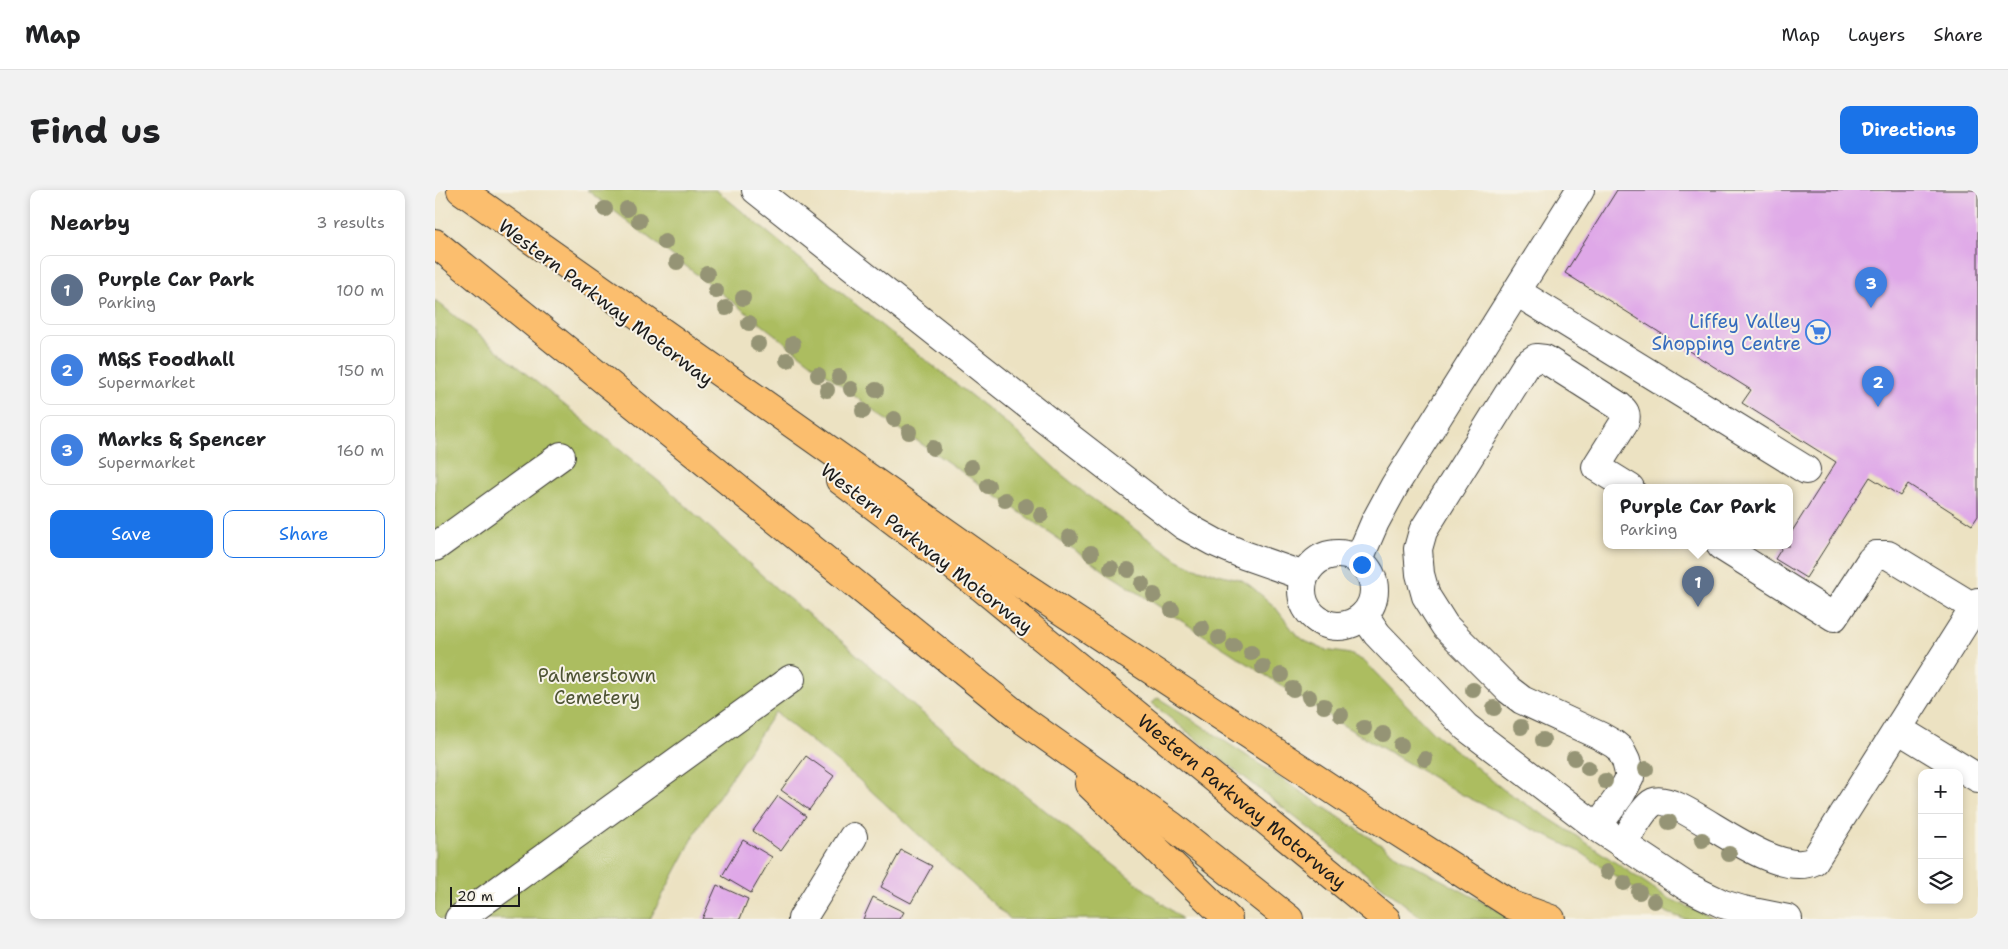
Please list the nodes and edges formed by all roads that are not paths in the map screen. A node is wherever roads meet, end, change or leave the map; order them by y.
1 (460, 190) edge
2 (756, 190) edge
3 (1580, 190) edge
4 (435, 243) edge
5 (1517, 292) junction
6 (561, 456) dead end
7 (1806, 470) dead end
8 (1624, 484) edge
9 (435, 546) edge
10 (1726, 549) edge
11 (1359, 559) junction
12 (1304, 576) junction
13 (1977, 605) edge
14 (1364, 615) junction
15 (791, 679) dead end
16 (1023, 720) junction
17 (1898, 729) junction
18 (1978, 778) edge
19 (1597, 827) junction
20 (853, 837) dead end
21 (1623, 844) junction
22 (459, 919) edge
23 (802, 919) edge
24 (1228, 919) edge
25 (1289, 919) edge
26 (1386, 919) edge
27 (1551, 919) edge
28 (1789, 919) edge

1 - 26 highway, Western Parkway Motorway
1 - 27 highway
2 - 12 street
3 - 5 street
4 - 16 highway
5 - 7 street
5 - 11 street
6 - 9 street
8 - 19 street
10 - 13 street
11 - 12 street
11 - 14 street
12 - 14 street
13 - 17 street
14 - 19 street
15 - 22 street
16 - 24 highway
16 - 25 highway
17 - 18 street
17 - 21 street
19 - 21 street
20 - 23 street
21 - 28 street

